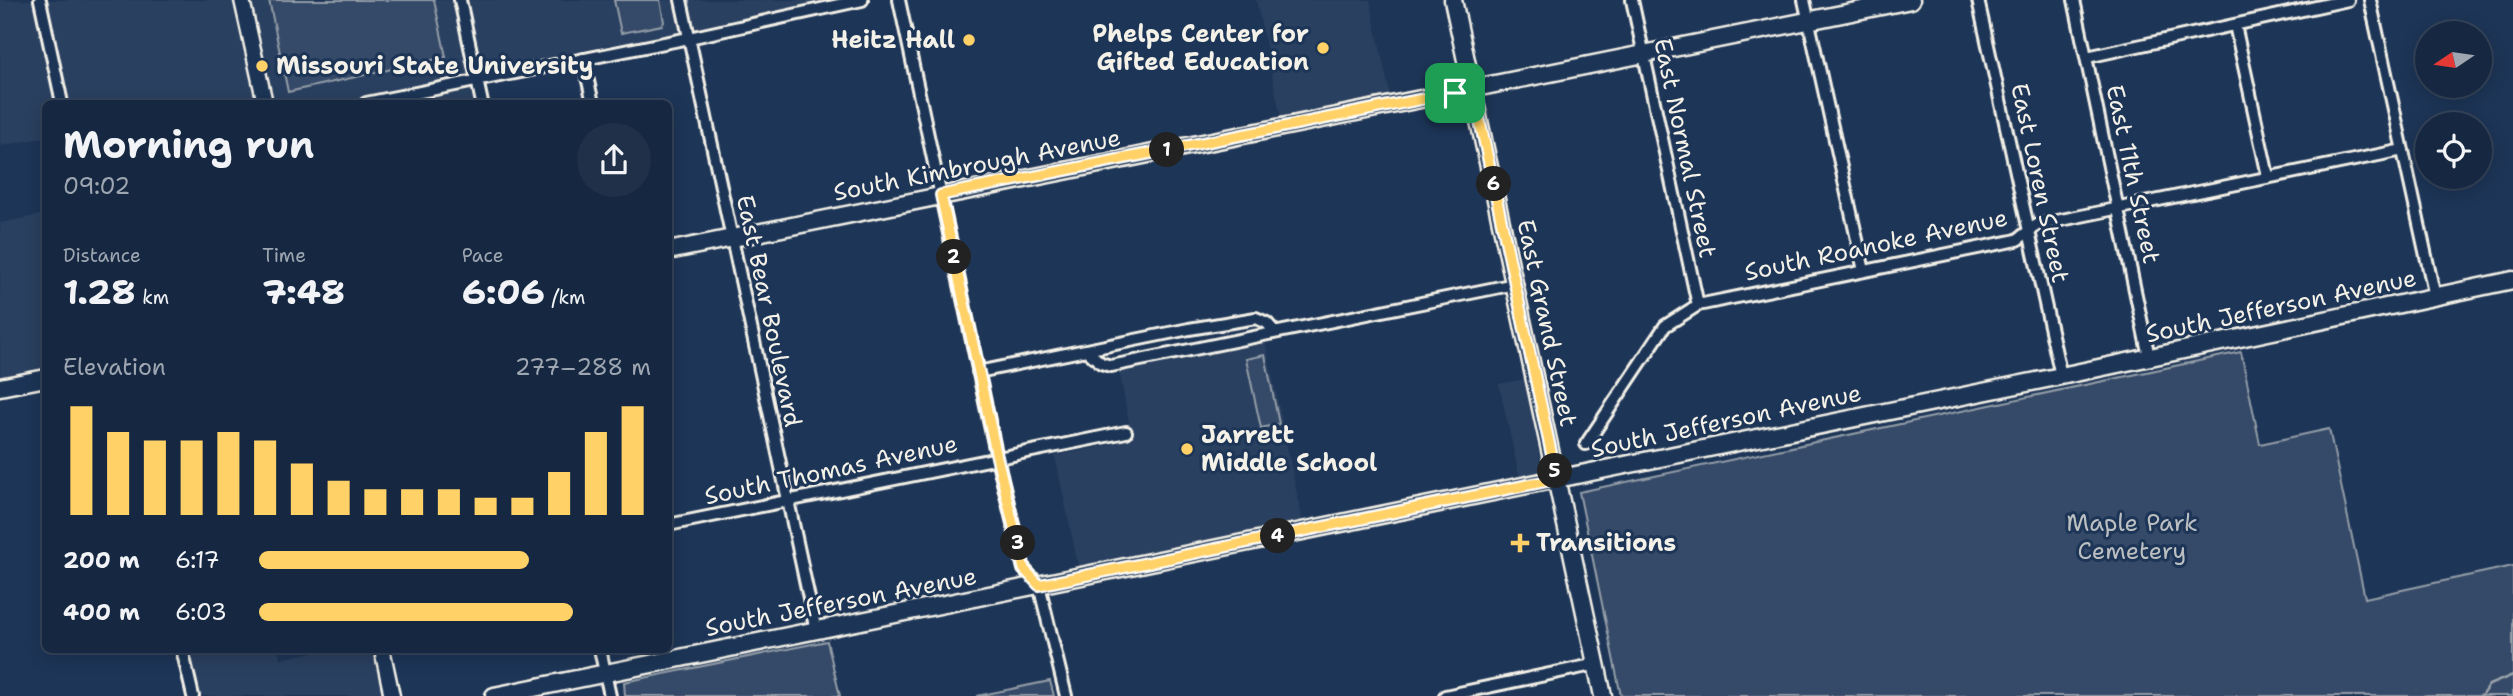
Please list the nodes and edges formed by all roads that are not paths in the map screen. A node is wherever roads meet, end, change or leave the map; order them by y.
1 (40, 0) edge
2 (242, 0) edge
3 (460, 0) edge
4 (681, 0) edge
5 (862, 0) edge
6 (899, 0) edge
7 (1453, 0) edge
8 (1632, 0) edge
9 (1804, 0) edge
10 (1912, 0) edge
11 (1978, 0) edge
12 (2074, 0) edge
13 (2348, 0) edge
14 (2370, 0) edge
15 (1809, 20) junction
16 (2235, 25) junction
17 (689, 38) junction
18 (1643, 54) junction
19 (2087, 57) junction
20 (583, 59) junction
21 (477, 80) junction
22 (1473, 89) junction
23 (61, 100) edge
24 (264, 100) edge
25 (380, 100) edge
26 (481, 100) edge
27 (592, 100) edge
28 (2403, 150) junction
29 (2268, 176) junction
30 (941, 195) junction
31 (2119, 206) junction
32 (2029, 231) junction
33 (732, 238) junction
34 (672, 250) edge
35 (1864, 271) junction
36 (2513, 281) edge
37 (1515, 284) junction
38 (2435, 297) junction
39 (1698, 305) junction
40 (1274, 331) junction
41 (1086, 349) junction
42 (2149, 357) junction
43 (978, 372) junction
44 (2061, 376) junction
45 (42, 379) edge
46 (0, 387) edge
47 (1126, 432) dead end
48 (1586, 444) dead end
49 (997, 457) junction
50 (1557, 479) junction
51 (789, 501) junction
52 (672, 524) edge
53 (1039, 585) junction
54 (816, 631) junction
55 (183, 653) edge
56 (383, 653) edge
57 (601, 653) edge
58 (1597, 664) junction
59 (605, 673) junction
60 (193, 696) edge
61 (392, 696) edge
62 (494, 696) edge
63 (610, 696) edge
64 (1066, 696) edge
65 (1444, 696) edge
66 (1603, 696) edge

1 - 23 street
2 - 24 street
3 - 21 street
4 - 17 street, East Bear Boulevard
5 - 17 street
6 - 30 street
7 - 22 main road, East Grand Street
8 - 18 street, East Normal Street
9 - 15 street
10 - 15 main road, South Kimbrough Avenue
11 - 32 street, East Loren Street
12 - 19 street, East 11th Street
13 - 16 street
14 - 28 street
15 - 18 main road, South Kimbrough Avenue
15 - 35 street
16 - 19 street
16 - 29 street
17 - 20 street
17 - 33 street, East Bear Boulevard
18 - 22 main road, South Kimbrough Avenue
18 - 39 street, East Normal Street
19 - 31 street, East 11th Street
20 - 21 street
20 - 27 street
21 - 25 street
21 - 26 street
22 - 30 main road, South Kimbrough Avenue
22 - 37 main road, East Grand Street
28 - 29 street, South Roanoke Avenue
28 - 38 street
29 - 31 street, South Roanoke Avenue
30 - 33 main road, South Kimbrough Avenue
30 - 43 street
31 - 32 street, South Roanoke Avenue
31 - 42 street, East 11th Street
32 - 35 street, South Roanoke Avenue
32 - 44 street, East Loren Street
33 - 34 main road, South Kimbrough Avenue
33 - 51 street, East Bear Boulevard
35 - 39 street, South Roanoke Avenue
36 - 38 main road, South Jefferson Avenue
37 - 40 street
37 - 50 main road, East Grand Street
38 - 42 main road, South Jefferson Avenue
39 - 48 street, South Roanoke Avenue
40 - 41 street
40 - 41 street
41 - 43 street
42 - 44 main road, South Jefferson Avenue
43 - 49 street
44 - 50 main road, South Jefferson Avenue
45 - 46 main road
47 - 49 street, South Thomas Avenue
49 - 51 street, South Thomas Avenue
49 - 53 street
50 - 53 main road, South Jefferson Avenue
50 - 58 main road, East Grand Street
51 - 52 street, South Thomas Avenue
51 - 54 street, East Bear Boulevard
53 - 54 main road, South Jefferson Avenue
53 - 64 street
54 - 59 main road, South Jefferson Avenue
55 - 60 street
56 - 61 street
57 - 59 street
58 - 65 street
58 - 66 main road, East Grand Street
59 - 62 main road, South Jefferson Avenue
59 - 63 street

